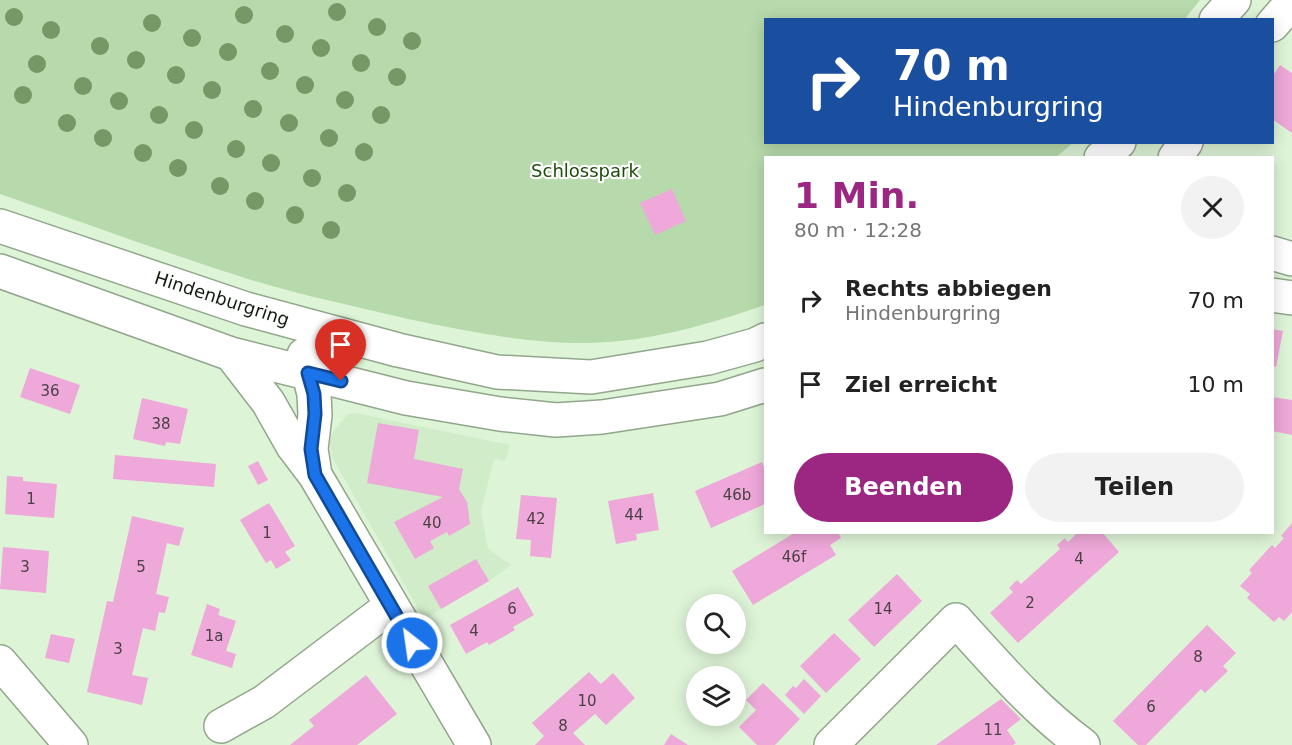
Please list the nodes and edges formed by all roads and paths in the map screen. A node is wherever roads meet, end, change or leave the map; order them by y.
1 (1292, 2) edge
2 (1274, 23) edge
3 (1118, 144) edge
4 (1104, 156) edge
5 (0, 226) edge
6 (1274, 254) edge
7 (1292, 259) edge
8 (8, 279) edge
9 (1274, 294) edge
10 (1292, 298) edge
11 (265, 314) junction
12 (764, 340) edge
13 (375, 343) junction
14 (231, 354) junction
15 (308, 373) junction
16 (764, 385) edge
17 (381, 392) junction
18 (315, 414) junction
19 (293, 446) junction
20 (315, 475) junction
21 (391, 606) junction
22 (0, 662) edge
23 (221, 726) dead end
24 (71, 745) edge
25 (474, 745) edge
26 (831, 745) edge
27 (1083, 745) edge

1 - 2 street
3 - 4 street
5 - 11 street, Hindenburgring
6 - 7 street
8 - 14 street
9 - 10 street
11 - 13 street, Hindenburgring
11 - 15 street
12 - 13 street, Hindenburgring
13 - 15 street
14 - 15 street
14 - 19 street
15 - 17 street
15 - 18 street
15 - 19 street
16 - 17 street
17 - 18 street
18 - 20 street
19 - 20 street
20 - 21 street
21 - 23 street
21 - 25 street
22 - 24 street
26 - 27 street

